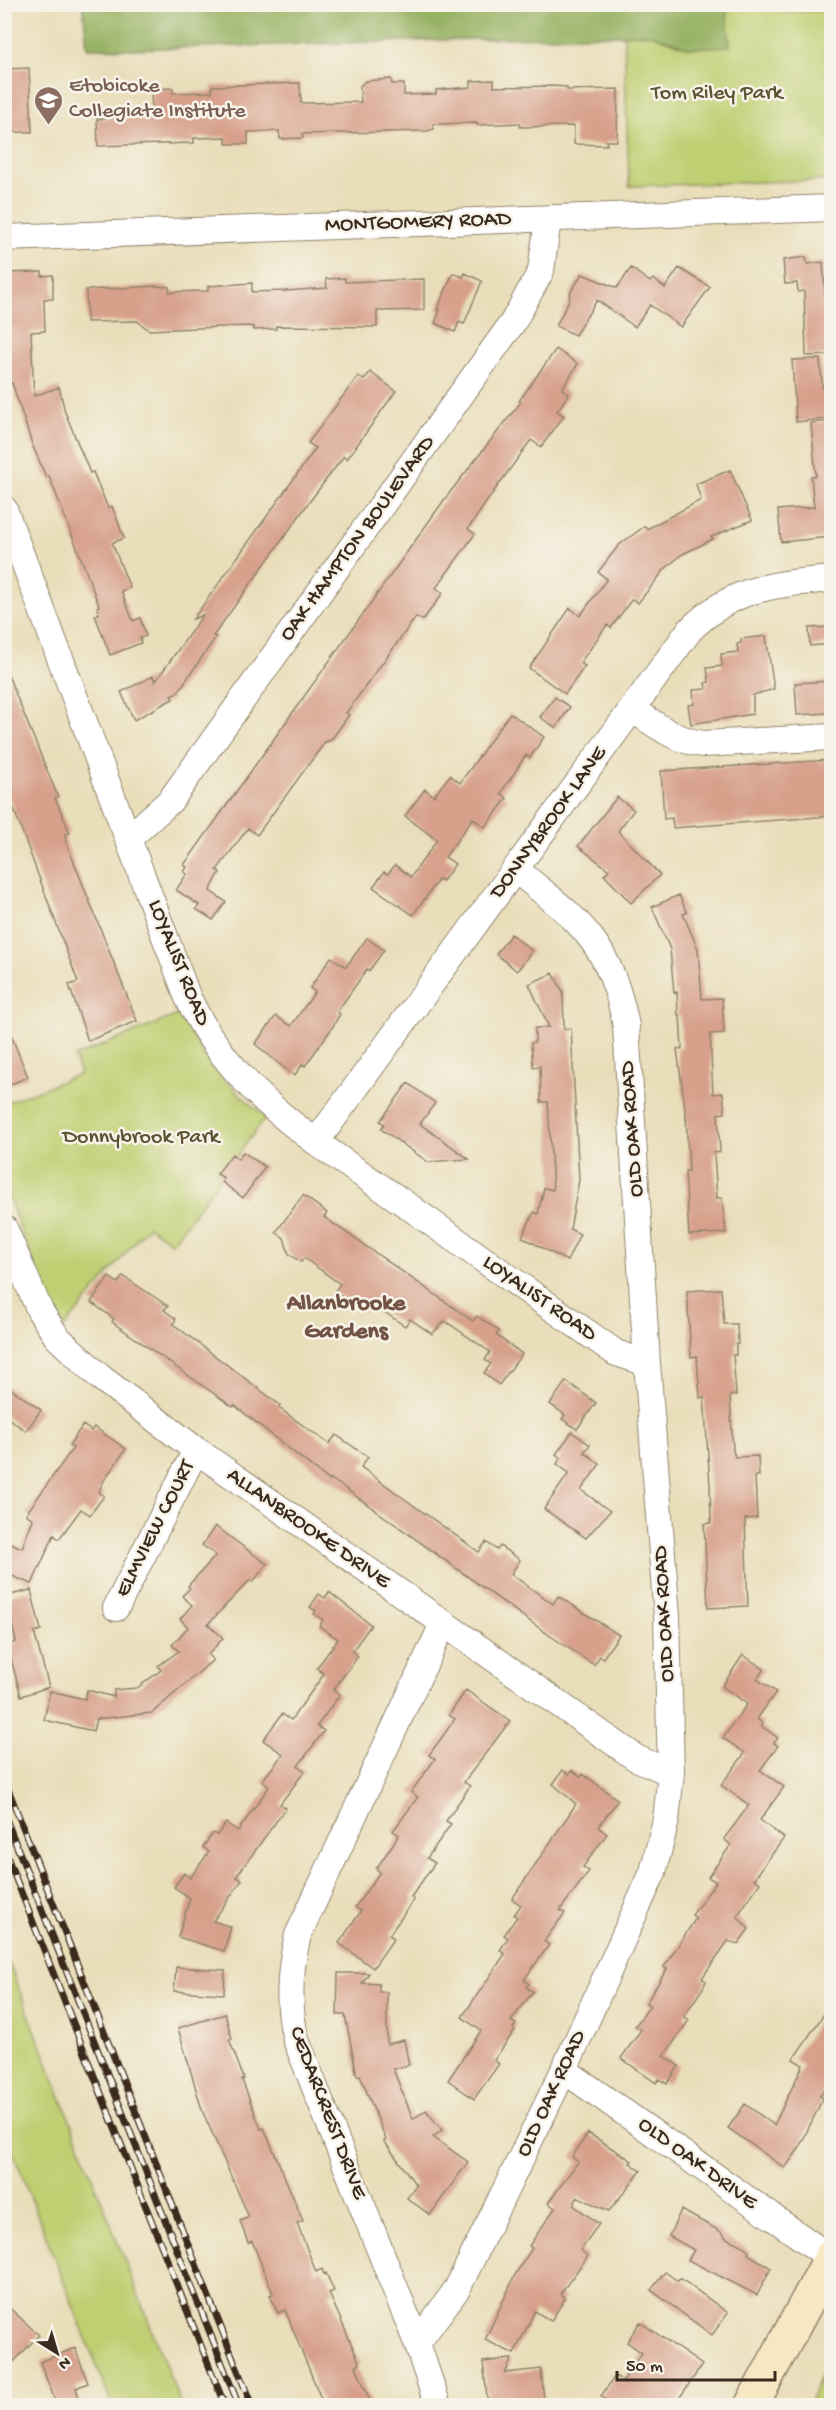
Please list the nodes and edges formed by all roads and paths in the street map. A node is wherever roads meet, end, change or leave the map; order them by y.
1 (831, 208) edge
2 (548, 219) junction
3 (4, 238) edge
4 (4, 508) edge
5 (831, 579) edge
6 (632, 709) junction
7 (831, 736) edge
8 (130, 837) junction
9 (515, 869) junction
10 (316, 1142) junction
11 (4, 1228) edge
12 (647, 1363) junction
13 (196, 1450) junction
14 (116, 1608) dead end
15 (443, 1624) junction
16 (671, 1773) junction
17 (564, 2070) junction
18 (831, 2258) edge
19 (417, 2343) junction
20 (438, 2406) edge
21 (751, 2406) edge

1 - 2 street, MONTGOMERY ROAD
2 - 3 street, MONTGOMERY ROAD
2 - 8 street, OAK HAMPTON BOULEVARD
4 - 8 street, LOYALIST ROAD
5 - 6 street, DONNYBROOK LANE
6 - 7 street
6 - 9 street, DONNYBROOK LANE
8 - 10 street, LOYALIST ROAD
9 - 10 street, DONNYBROOK LANE
9 - 12 street, OLD OAK ROAD
10 - 12 street, LOYALIST ROAD
11 - 13 street, ALLANBROOKE DRIVE
12 - 16 street, OLD OAK ROAD
13 - 14 street, ELMVIEW COURT
13 - 15 street, ALLANBROOKE DRIVE
15 - 16 street, ALLANBROOKE DRIVE
15 - 19 street, CEDARCREST DRIVE
16 - 17 street, OLD OAK ROAD
17 - 18 street, OLD OAK DRIVE
17 - 19 street, OLD OAK ROAD
18 - 21 main road
19 - 20 street, CEDARCREST DRIVE

